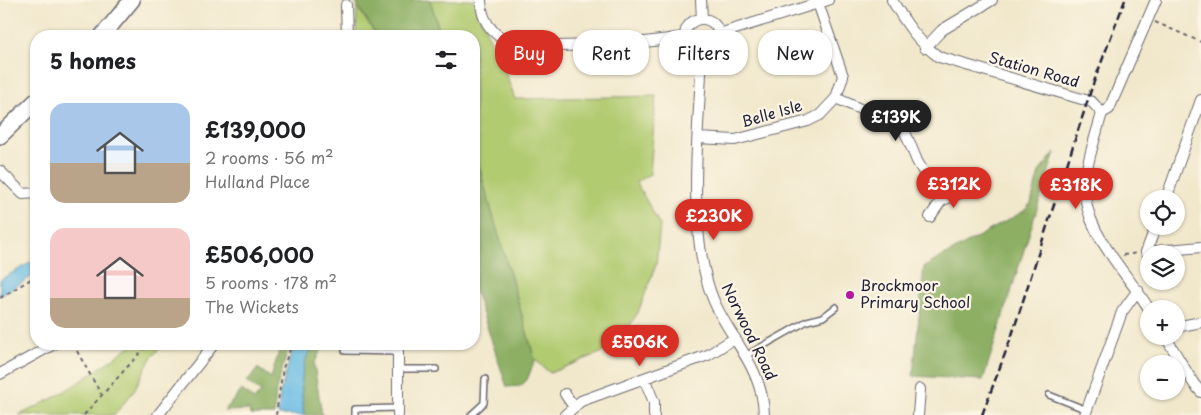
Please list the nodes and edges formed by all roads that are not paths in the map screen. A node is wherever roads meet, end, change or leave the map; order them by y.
1 (132, 0) edge
2 (481, 0) edge
3 (701, 0) edge
4 (892, 0) edge
5 (992, 0) edge
6 (1156, 0) edge
7 (823, 2) edge
8 (343, 11) dead end
9 (702, 19) junction
10 (107, 30) edge
11 (346, 30) edge
12 (688, 30) edge
13 (718, 30) edge
14 (733, 30) edge
15 (659, 40) edge
16 (925, 48) junction
17 (701, 75) edge
18 (836, 98) junction
19 (1201, 100) edge
20 (30, 108) edge
21 (1102, 113) junction
22 (0, 136) edge
23 (698, 138) junction
24 (0, 171) edge
25 (969, 190) dead end
26 (1169, 190) edge
27 (30, 193) edge
28 (941, 201) junction
29 (930, 217) dead end
30 (1153, 235) edge
31 (1201, 247) edge
32 (1138, 290) junction
33 (1144, 300) edge
34 (836, 306) dead end
35 (1201, 322) edge
36 (1185, 325) edge
37 (735, 338) junction
38 (1171, 345) edge
39 (43, 350) edge
40 (209, 350) edge
41 (363, 350) edge
42 (398, 350) edge
43 (345, 351) dead end
44 (747, 355) junction
45 (397, 369) junction
46 (436, 369) dead end
47 (0, 374) edge
48 (644, 378) junction
49 (485, 379) dead end
50 (920, 389) dead end
51 (1201, 392) edge
52 (565, 394) dead end
53 (1049, 395) dead end
54 (574, 407) junction
55 (398, 412) edge
56 (1086, 412) edge
57 (158, 415) edge
58 (355, 415) edge
59 (471, 415) edge
60 (565, 415) edge
61 (654, 415) edge
62 (764, 415) edge
63 (918, 415) edge

1 - 10 main road
2 - 15 street
3 - 9 street
4 - 16 street, Station Road
5 - 16 street
6 - 21 street
7 - 14 street
7 - 18 street, Belle Isle
8 - 11 street
9 - 12 street
9 - 13 street
16 - 21 street, Station Road
17 - 23 street, Norwood Road
18 - 23 street, Belle Isle
18 - 28 street
19 - 26 street
20 - 22 main road
21 - 32 street
23 - 37 street, Norwood Road
24 - 27 street
25 - 28 street
28 - 29 street
30 - 31 street
32 - 33 street
32 - 56 street
34 - 44 lane
35 - 36 street
37 - 44 street, Norwood Road
37 - 48 street
38 - 51 street
39 - 47 street
40 - 57 street
41 - 43 lane
42 - 45 street
44 - 62 street, Norwood Road
45 - 46 lane
45 - 55 street
48 - 54 street
48 - 61 street
49 - 59 lane
50 - 63 street
52 - 54 street
53 - 56 lane
54 - 60 street
55 - 58 lane

